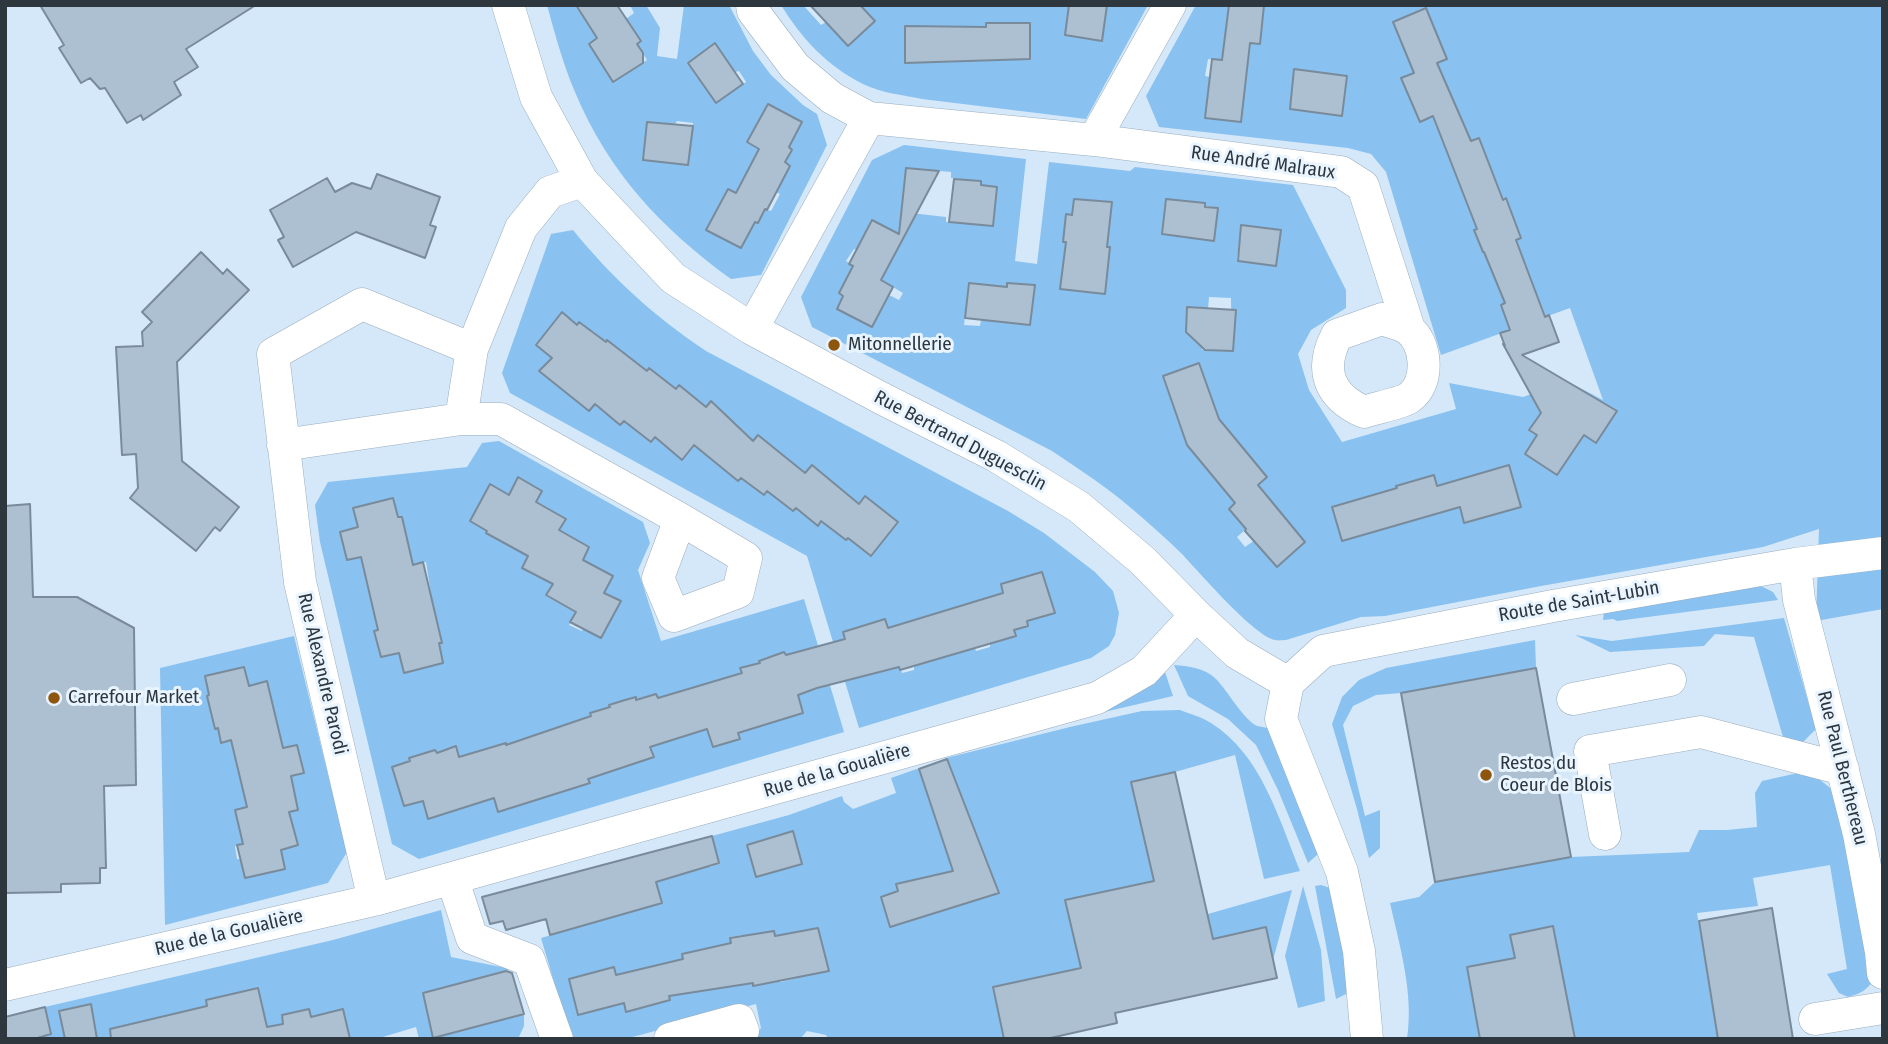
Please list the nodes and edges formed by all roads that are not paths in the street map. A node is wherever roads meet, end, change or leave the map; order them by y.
1 (508, 5) edge
2 (752, 5) edge
3 (1170, 5) edge
4 (869, 118) junction
5 (1094, 140) junction
6 (582, 181) junction
7 (752, 329) junction
8 (1409, 329) dead end
9 (472, 349) junction
10 (461, 419) junction
11 (283, 445) junction
12 (680, 519) dead end
13 (1883, 553) edge
14 (1795, 564) junction
15 (1196, 615) junction
16 (1670, 680) dead end
17 (1288, 682) junction
18 (1573, 699) dead end
19 (1843, 769) junction
20 (1605, 834) dead end
21 (452, 878) junction
22 (374, 900) junction
23 (1883, 973) edge
24 (5, 985) edge
25 (1883, 1007) edge
26 (1815, 1019) dead end
27 (546, 1031) edge
28 (670, 1039) edge
29 (738, 1039) edge
30 (1367, 1039) edge

1 - 6 street, Rue Bertrand Duguesclin
2 - 4 street, Rue André Malraux
3 - 5 street
4 - 5 street, Rue André Malraux
4 - 7 street
5 - 8 street, Rue André Malraux
6 - 7 street, Rue Bertrand Duguesclin
6 - 9 street
7 - 15 street, Rue Bertrand Duguesclin
9 - 10 street
9 - 11 street, Rue Alexandre Parodi
10 - 11 street
10 - 12 street
11 - 22 street, Rue Alexandre Parodi
13 - 14 street, Route de Saint-Lubin
14 - 17 street, Route de Saint-Lubin
14 - 19 street, Rue Paul Berthereau
15 - 17 street, Rue Bertrand Duguesclin
15 - 21 street, Rue de la Goualière
16 - 18 street
17 - 30 street
19 - 20 street
19 - 23 street, Rue Paul Berthereau
21 - 22 street, Rue de la Goualière
21 - 27 street
22 - 24 street, Rue de la Goualière
25 - 26 street
28 - 29 street

